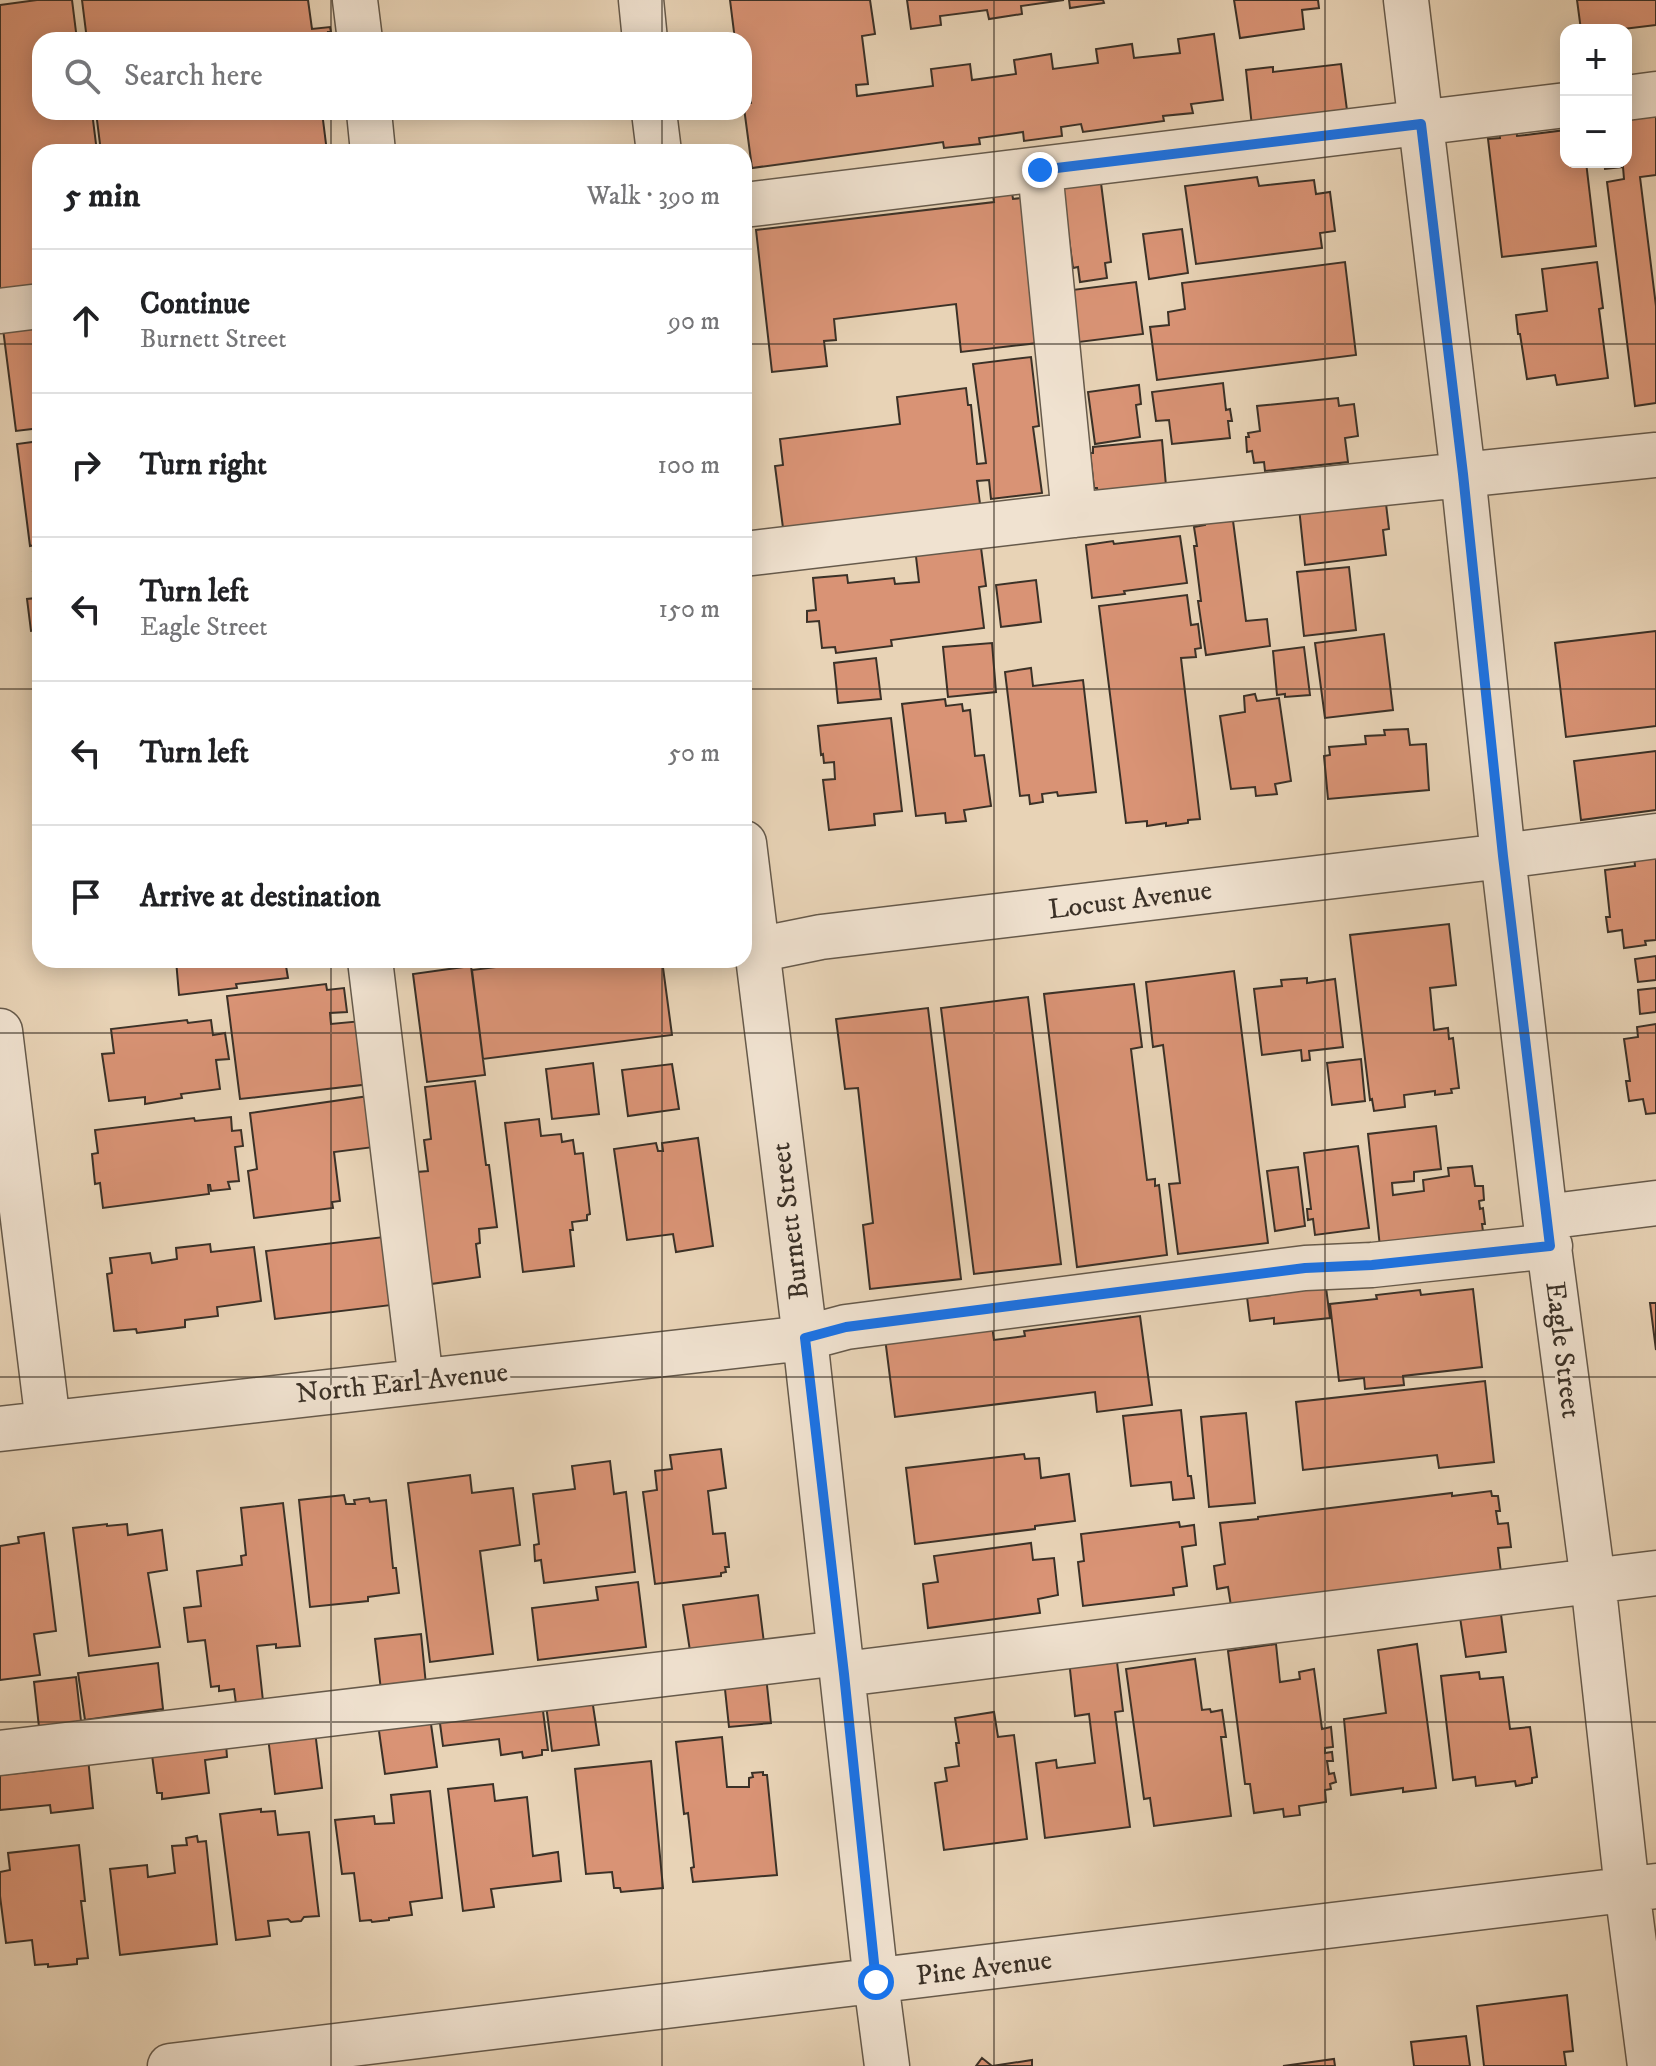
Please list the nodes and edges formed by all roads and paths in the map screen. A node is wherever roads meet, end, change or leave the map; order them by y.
1 (355, 0) edge
2 (641, 0) edge
3 (1406, 0) edge
4 (359, 32) edge
5 (644, 32) edge
6 (1656, 94) edge
7 (1632, 97) edge
8 (1560, 106) edge
9 (370, 120) edge
10 (655, 120) edge
11 (1421, 124) junction
12 (372, 144) edge
13 (658, 144) edge
14 (1040, 170) junction
15 (752, 204) edge
16 (32, 307) edge
17 (0, 311) edge
18 (1656, 455) edge
19 (1463, 474) junction
20 (1074, 515) junction
21 (752, 553) edge
22 (1656, 836) edge
23 (1503, 856) junction
24 (752, 909) edge
25 (757, 950) junction
26 (371, 968) edge
27 (0, 1031) edge
28 (1656, 1203) edge
29 (1548, 1232) junction
30 (805, 1338) junction
31 (421, 1381) junction
32 (48, 1423) junction
33 (0, 1429) edge
34 (1656, 1573) edge
35 (1593, 1581) junction
36 (842, 1663) junction
37 (0, 1753) edge
38 (1642, 1888) edge
39 (876, 1982) junction
40 (170, 2066) edge
41 (887, 2066) edge
42 (1650, 2066) edge

1 - 4 street
2 - 5 street
3 - 11 street, Eagle Street
6 - 7 street
8 - 11 street
9 - 12 street
10 - 13 street
11 - 14 street
11 - 19 street, Eagle Street
14 - 15 street
14 - 20 street
16 - 17 street
18 - 19 street
19 - 20 street
19 - 23 street, Eagle Street
20 - 21 street
22 - 23 street, Locust Avenue
23 - 25 street, Locust Avenue
23 - 29 street, Eagle Street
24 - 25 street, Burnett Street
25 - 30 street, Burnett Street
26 - 31 street
27 - 32 street
28 - 29 street
29 - 30 street, North Earl Avenue
29 - 35 street, Eagle Street
30 - 31 street, North Earl Avenue
30 - 36 street, Burnett Street
31 - 32 street, North Earl Avenue
32 - 33 street, North Earl Avenue
34 - 35 street
35 - 36 street
35 - 38 street, Eagle Street
36 - 37 street
36 - 39 street, Burnett Street
38 - 39 street, Pine Avenue
38 - 42 street, Eagle Street
39 - 40 street, Pine Avenue
39 - 41 street, Burnett Street

